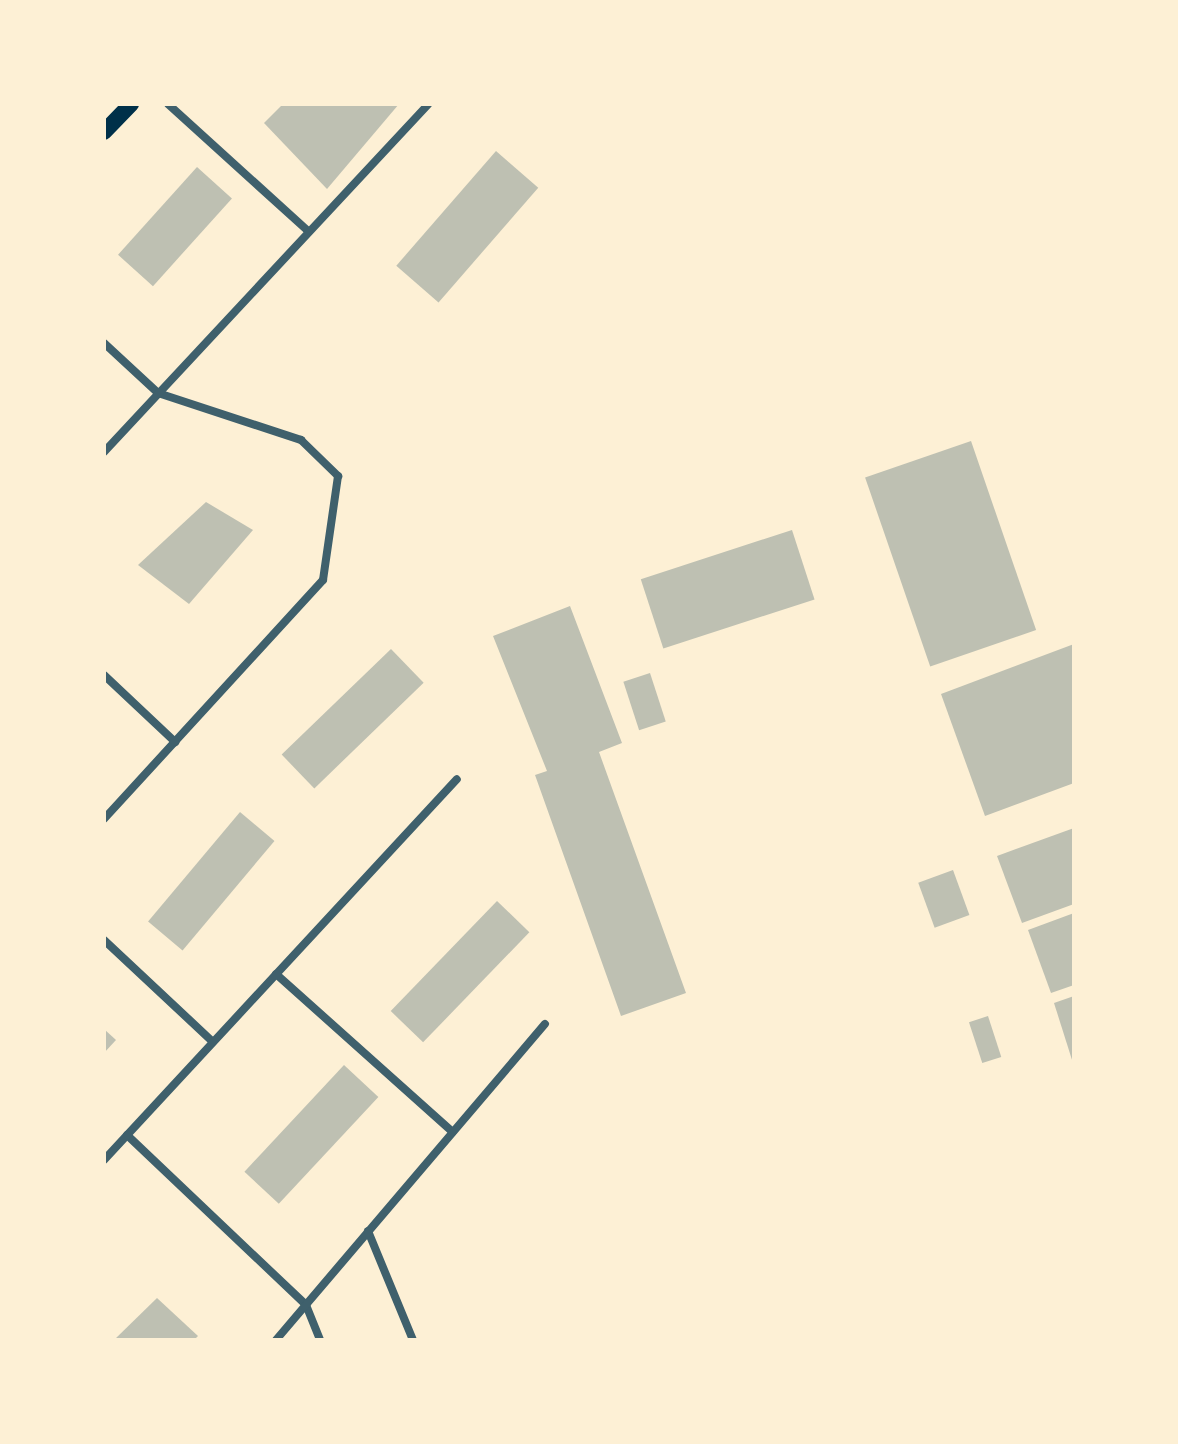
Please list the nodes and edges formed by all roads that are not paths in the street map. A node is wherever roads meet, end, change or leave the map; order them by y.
1 (131, 104) edge
2 (168, 104) edge
3 (428, 104) edge
4 (104, 132) edge
5 (309, 232) junction
6 (104, 343) edge
7 (158, 393) junction
8 (104, 452) edge
9 (104, 675) edge
10 (175, 742) junction
11 (457, 779) dead end
12 (104, 819) edge
13 (104, 940) edge
14 (276, 974) junction
15 (545, 1024) dead end
16 (213, 1042) junction
17 (453, 1132) junction
18 (127, 1135) junction
19 (104, 1160) edge
20 (368, 1231) junction
21 (306, 1305) junction
22 (276, 1340) edge
23 (320, 1340) edge
24 (413, 1340) edge

1 - 4 main road
2 - 5 street
3 - 5 street
5 - 7 street
6 - 7 street
7 - 8 street
7 - 10 street
9 - 10 street
10 - 12 street
11 - 14 street
13 - 16 street
14 - 16 street
14 - 17 street
15 - 17 street
16 - 18 street
17 - 20 street
18 - 19 street
18 - 21 street
20 - 21 street
20 - 24 street
21 - 22 street
21 - 23 street

